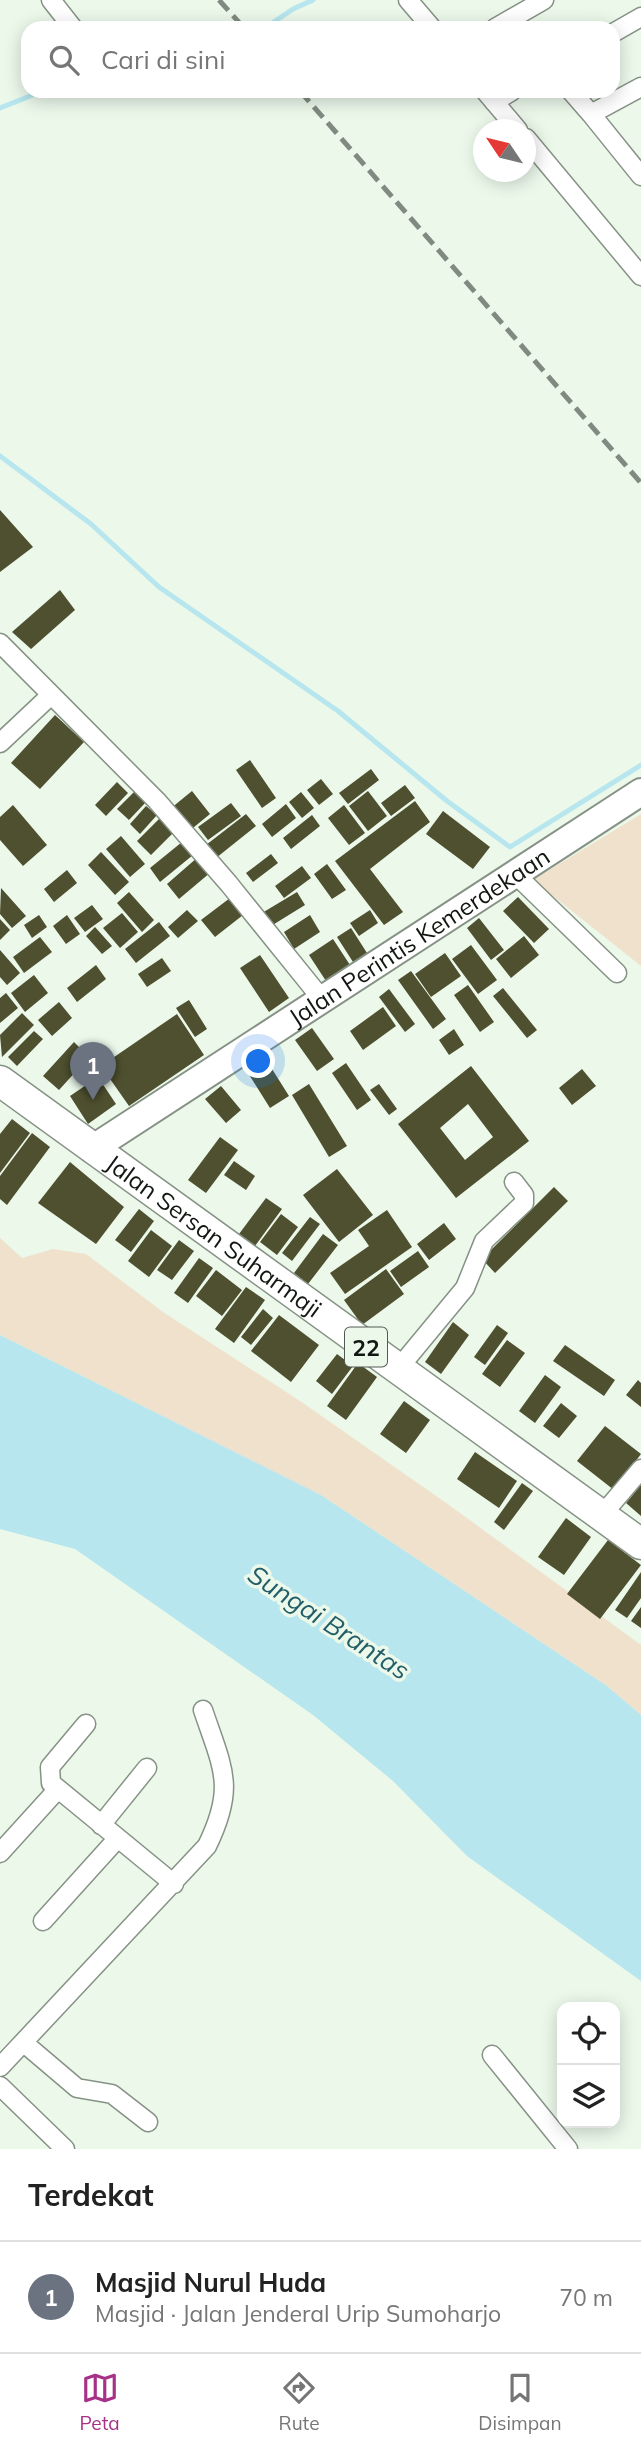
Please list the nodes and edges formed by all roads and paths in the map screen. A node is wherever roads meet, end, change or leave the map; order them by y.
1 (51, 0) edge
2 (408, 0) edge
3 (544, 0) edge
4 (641, 17) edge
5 (68, 21) edge
6 (426, 21) edge
7 (507, 21) edge
8 (620, 29) edge
9 (641, 87) edge
10 (490, 98) edge
11 (577, 98) edge
12 (591, 114) junction
13 (508, 119) edge
14 (536, 150) edge
15 (638, 168) edge
16 (641, 276) edge
17 (0, 643) edge
18 (51, 695) junction
19 (0, 743) edge
20 (641, 792) edge
21 (514, 873) junction
22 (617, 973) dead end
23 (321, 998) junction
24 (0, 1081) edge
25 (92, 1149) junction
26 (514, 1182) dead end
27 (398, 1369) junction
28 (641, 1469) edge
29 (602, 1515) junction
30 (641, 1544) edge
31 (202, 1710) dead end
32 (86, 1724) dead end
33 (147, 1768) dead end
34 (58, 1789) junction
35 (101, 1825) junction
36 (118, 1838) junction
37 (0, 1853) edge
38 (174, 1884) junction
39 (43, 1921) dead end
40 (24, 2043) junction
41 (492, 2055) dead end
42 (0, 2067) edge
43 (0, 2086) edge
44 (148, 2122) dead end
45 (65, 2149) edge
46 (568, 2149) edge

1 - 5 street
2 - 6 street
3 - 7 street
4 - 8 street
9 - 12 street
10 - 13 street
11 - 12 street
12 - 15 street
14 - 16 street
17 - 18 street
18 - 19 street
18 - 23 street
20 - 21 main road, Jalan Perintis Kemerdekaan
21 - 22 street
21 - 23 main road, Jalan Perintis Kemerdekaan
23 - 25 main road, Jalan Perintis Kemerdekaan
24 - 25 highway, 22
25 - 27 highway, Jalan Sersan Suharmaji / 22
26 - 27 street
27 - 29 highway, Jalan Sersan Suharmaji / 22
28 - 29 street
29 - 30 highway, Jalan Sersan Suharmaji / 22
31 - 38 street
32 - 34 street
33 - 35 street
34 - 35 street
34 - 37 street
35 - 36 street
36 - 38 street
36 - 39 street
38 - 40 street
40 - 42 street
40 - 44 street
41 - 46 street
43 - 45 street

